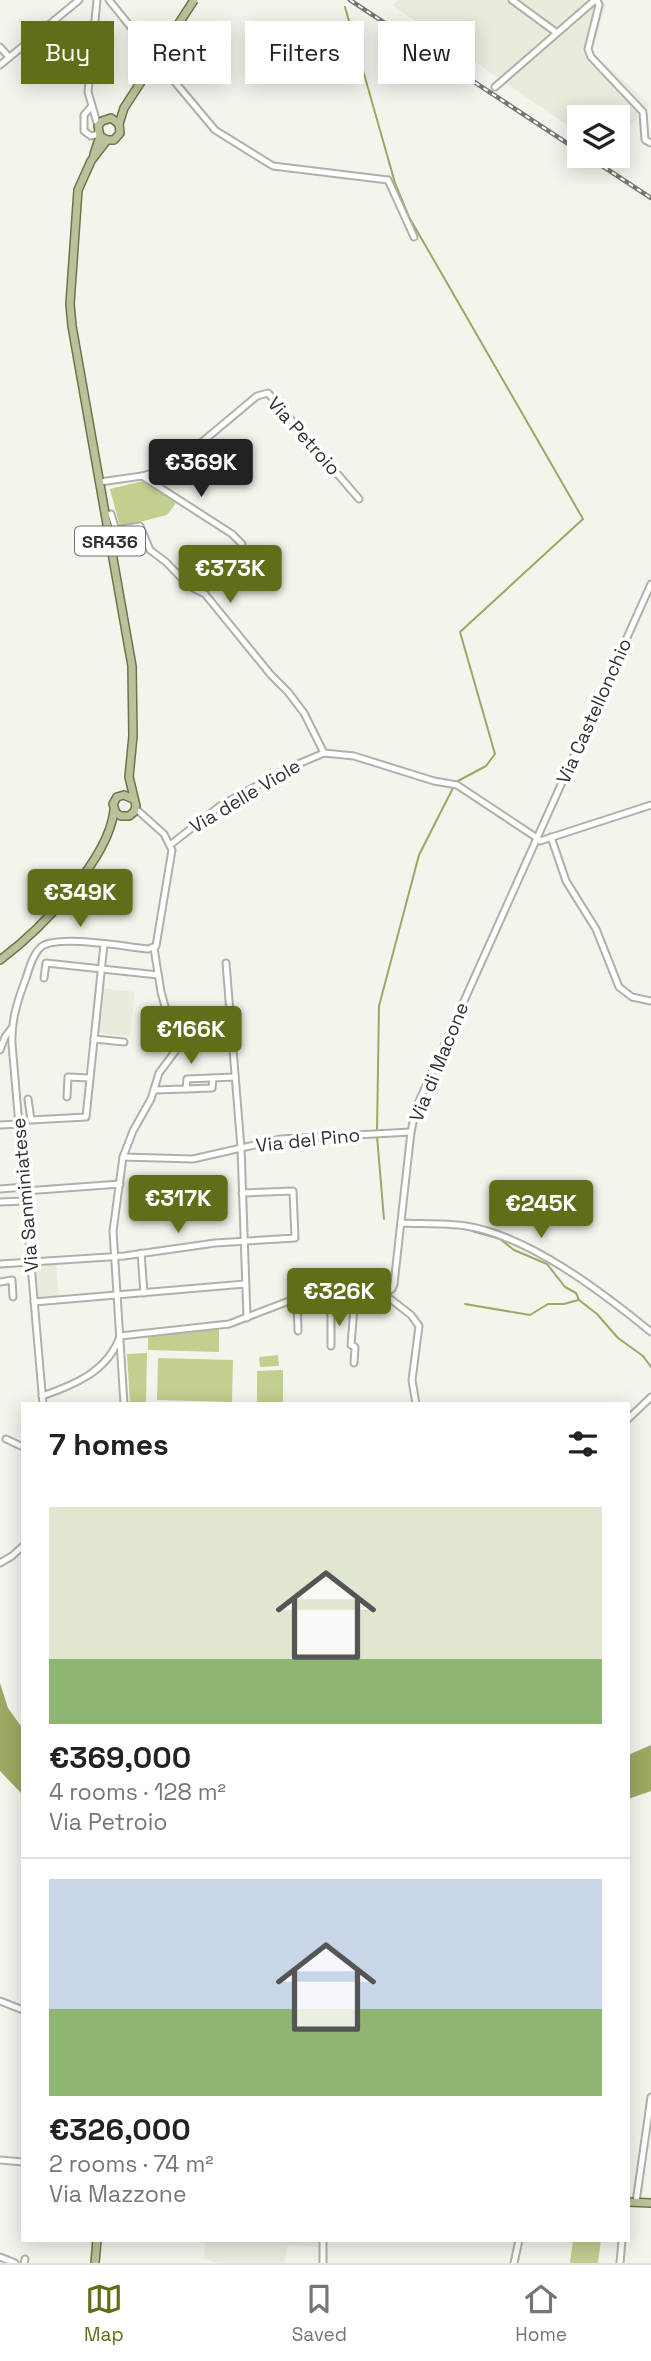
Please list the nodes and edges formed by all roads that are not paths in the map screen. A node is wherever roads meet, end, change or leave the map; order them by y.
1 (79, 0) edge
2 (97, 0) edge
3 (109, 0) edge
4 (194, 0) edge
5 (512, 0) edge
6 (596, 0) edge
7 (128, 24) edge
8 (557, 33) junction
9 (0, 47) edge
10 (9, 57) junction
11 (0, 65) edge
12 (177, 84) edge
13 (495, 87) tunnel mouth
14 (128, 101) junction
15 (91, 108) junction
16 (643, 112) junction
17 (651, 112) edge
18 (109, 118) junction
19 (119, 124) junction
20 (101, 134) junction
21 (651, 143) edge
22 (414, 237) dead end
23 (142, 476) junction
24 (100, 482) junction
25 (359, 499) dead end
26 (105, 515) junction
27 (242, 544) dead end
28 (651, 584) edge
29 (324, 753) junction
30 (130, 777) junction
31 (119, 796) junction
32 (133, 799) junction
33 (651, 804) edge
34 (135, 808) junction
35 (114, 809) junction
36 (127, 816) junction
37 (149, 822) junction
38 (110, 830) junction
39 (551, 837) junction
40 (537, 838) junction
41 (170, 845) junction
42 (104, 944) junction
43 (154, 948) junction
44 (0, 960) edge
45 (226, 963) dead end
46 (102, 969) junction
47 (158, 975) junction
48 (44, 978) dead end
49 (651, 1001) edge
50 (230, 1009) junction
51 (171, 1027) junction
52 (12, 1028) junction
53 (94, 1039) junction
54 (124, 1042) dead end
55 (0, 1050) edge
56 (235, 1077) junction
57 (90, 1078) junction
58 (213, 1078) junction
59 (186, 1089) junction
60 (154, 1090) junction
61 (67, 1097) dead end
62 (28, 1099) dead end
63 (86, 1117) junction
64 (93, 1118) dead end
65 (20, 1124) junction
66 (0, 1125) edge
67 (411, 1132) junction
68 (241, 1148) junction
69 (123, 1157) junction
70 (120, 1184) junction
71 (0, 1189) edge
72 (25, 1189) junction
73 (242, 1193) junction
74 (26, 1201) junction
75 (0, 1202) edge
76 (401, 1223) junction
77 (244, 1241) junction
78 (141, 1253) junction
79 (114, 1256) junction
80 (31, 1262) junction
81 (0, 1264) edge
82 (0, 1282) edge
83 (245, 1284) junction
84 (144, 1293) junction
85 (331, 1294) junction
86 (355, 1294) junction
87 (384, 1294) junction
88 (116, 1295) junction
89 (13, 1297) dead end
90 (297, 1298) junction
91 (34, 1302) junction
92 (247, 1318) junction
93 (298, 1331) dead end
94 (651, 1332) edge
95 (120, 1336) junction
96 (331, 1346) dead end
97 (106, 1361) junction
98 (122, 1362) junction
99 (354, 1363) dead end
100 (42, 1395) junction
101 (651, 1397) edge
102 (43, 1402) edge
103 (124, 1402) edge
104 (416, 1402) edge
105 (630, 1417) edge
106 (6, 1439) dead end
107 (21, 1446) edge
108 (21, 1548) edge
109 (0, 1563) edge
110 (0, 2001) edge
111 (21, 2009) edge
112 (651, 2097) edge
113 (0, 2160) edge
114 (21, 2162) edge
115 (632, 2202) edge
116 (651, 2203) edge
117 (97, 2242) edge
118 (323, 2242) edge
119 (519, 2242) edge
120 (622, 2242) edge
121 (0, 2257) edge
122 (15, 2263) edge
123 (94, 2263) edge
124 (323, 2263) edge
125 (514, 2263) edge
126 (620, 2263) edge

1 - 10 street
2 - 15 street
3 - 7 street
4 - 14 main road, SR436, bridge
5 - 8 street
6 - 8 street
6 - 16 street
8 - 13 street
9 - 10 street
10 - 11 street
12 - 22 street
14 - 18 main road, SR436
14 - 19 main road, SR436
15 - 18 street
15 - 20 street
15 - 20 street
16 - 17 street
16 - 21 street
18 - 19 main road
18 - 20 main road, SR436
19 - 20 main road, SR436
20 - 24 main road, SR436
23 - 24 street, Via Petroio
23 - 25 street, Via Petroio
23 - 27 street
24 - 26 main road, SR436
26 - 29 street, Via delle Viole
26 - 30 main road, SR436
28 - 40 street, Via Castellonchio
29 - 40 street, Via delle Viole
29 - 41 street, Via delle Viole
30 - 31 main road, SR436
30 - 32 main road, SR436
31 - 32 main road
31 - 35 main road, SR436
32 - 34 main road, SR436
33 - 39 street
34 - 36 main road, SR436
34 - 37 street, Via delle Viole
35 - 36 main road
35 - 38 main road, SR436
36 - 37 street
36 - 38 main road, SR436
37 - 41 street, Via delle Viole
38 - 44 main road, SR436
39 - 40 street
39 - 49 street
40 - 67 street, Via di Macone
41 - 43 street, Via delle Viole
42 - 43 street
42 - 46 street
42 - 52 street, Via Sanminiatese
43 - 47 street, Via delle Viole
45 - 50 street
46 - 47 street
46 - 48 street
46 - 53 street
47 - 51 street, Via delle Viole
50 - 51 street
50 - 56 street
51 - 60 street, Via delle Viole
52 - 55 street
52 - 65 street, Via Sanminiatese
53 - 54 street
53 - 57 street
56 - 58 street
56 - 68 street
57 - 61 street
57 - 63 street
58 - 59 street
58 - 59 street
59 - 60 street
60 - 69 street, Via delle Viole
62 - 63 street
63 - 64 street
65 - 66 street
65 - 72 street, Via Sanminiatese
67 - 68 street, Via del Pino
67 - 76 street, Via di Macone
68 - 69 street, Via del Pino
68 - 73 street
69 - 70 street, Via delle Viole
70 - 72 street
70 - 79 street, Via delle Viole
71 - 72 street
72 - 74 street, Via Sanminiatese
73 - 77 street
73 - 77 street
74 - 75 street
74 - 80 street, Via Sanminiatese
76 - 87 street, Via di Macone
76 - 94 street
77 - 78 street
77 - 83 street
78 - 79 street
78 - 84 street
79 - 80 street
79 - 88 street, Via delle Viole
80 - 81 street
80 - 91 street, Via Sanminiatese
82 - 89 street
83 - 84 street
83 - 92 street
84 - 88 street
85 - 86 street
85 - 90 street
85 - 96 street
86 - 87 street
86 - 99 street
87 - 104 street
88 - 91 street
88 - 95 street, Via delle Viole
90 - 92 street
90 - 93 street
91 - 100 street, Via Sanminiatese
92 - 95 street
95 - 97 street
95 - 98 street, Via delle Viole
97 - 98 street
97 - 100 street
98 - 103 street, Via delle Viole
100 - 102 street, Via Sanminiatese
101 - 105 street
106 - 107 street
108 - 109 street
110 - 111 street
112 - 115 street
113 - 114 street
115 - 116 main road
117 - 123 main road
118 - 124 street
119 - 125 street
120 - 126 street
121 - 122 street

